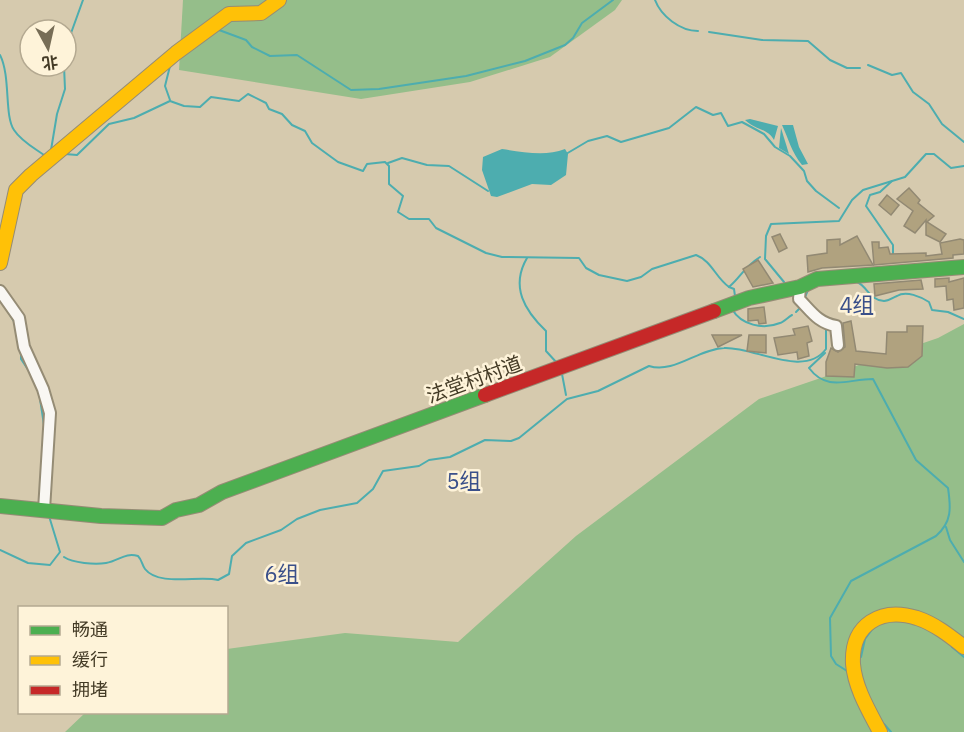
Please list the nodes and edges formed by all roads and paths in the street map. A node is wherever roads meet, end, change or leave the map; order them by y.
1 (279, 0) edge
2 (0, 263) edge
3 (964, 267) edge
4 (800, 287) junction
5 (0, 291) edge
6 (838, 345) dead end
7 (0, 506) edge
8 (44, 510) junction
9 (964, 647) edge
10 (880, 732) edge

1 - 2 street
3 - 4 street, 法堂村村道
4 - 6 street
4 - 8 street, 法堂村村道
5 - 8 street
7 - 8 street, 法堂村村道
9 - 10 street

